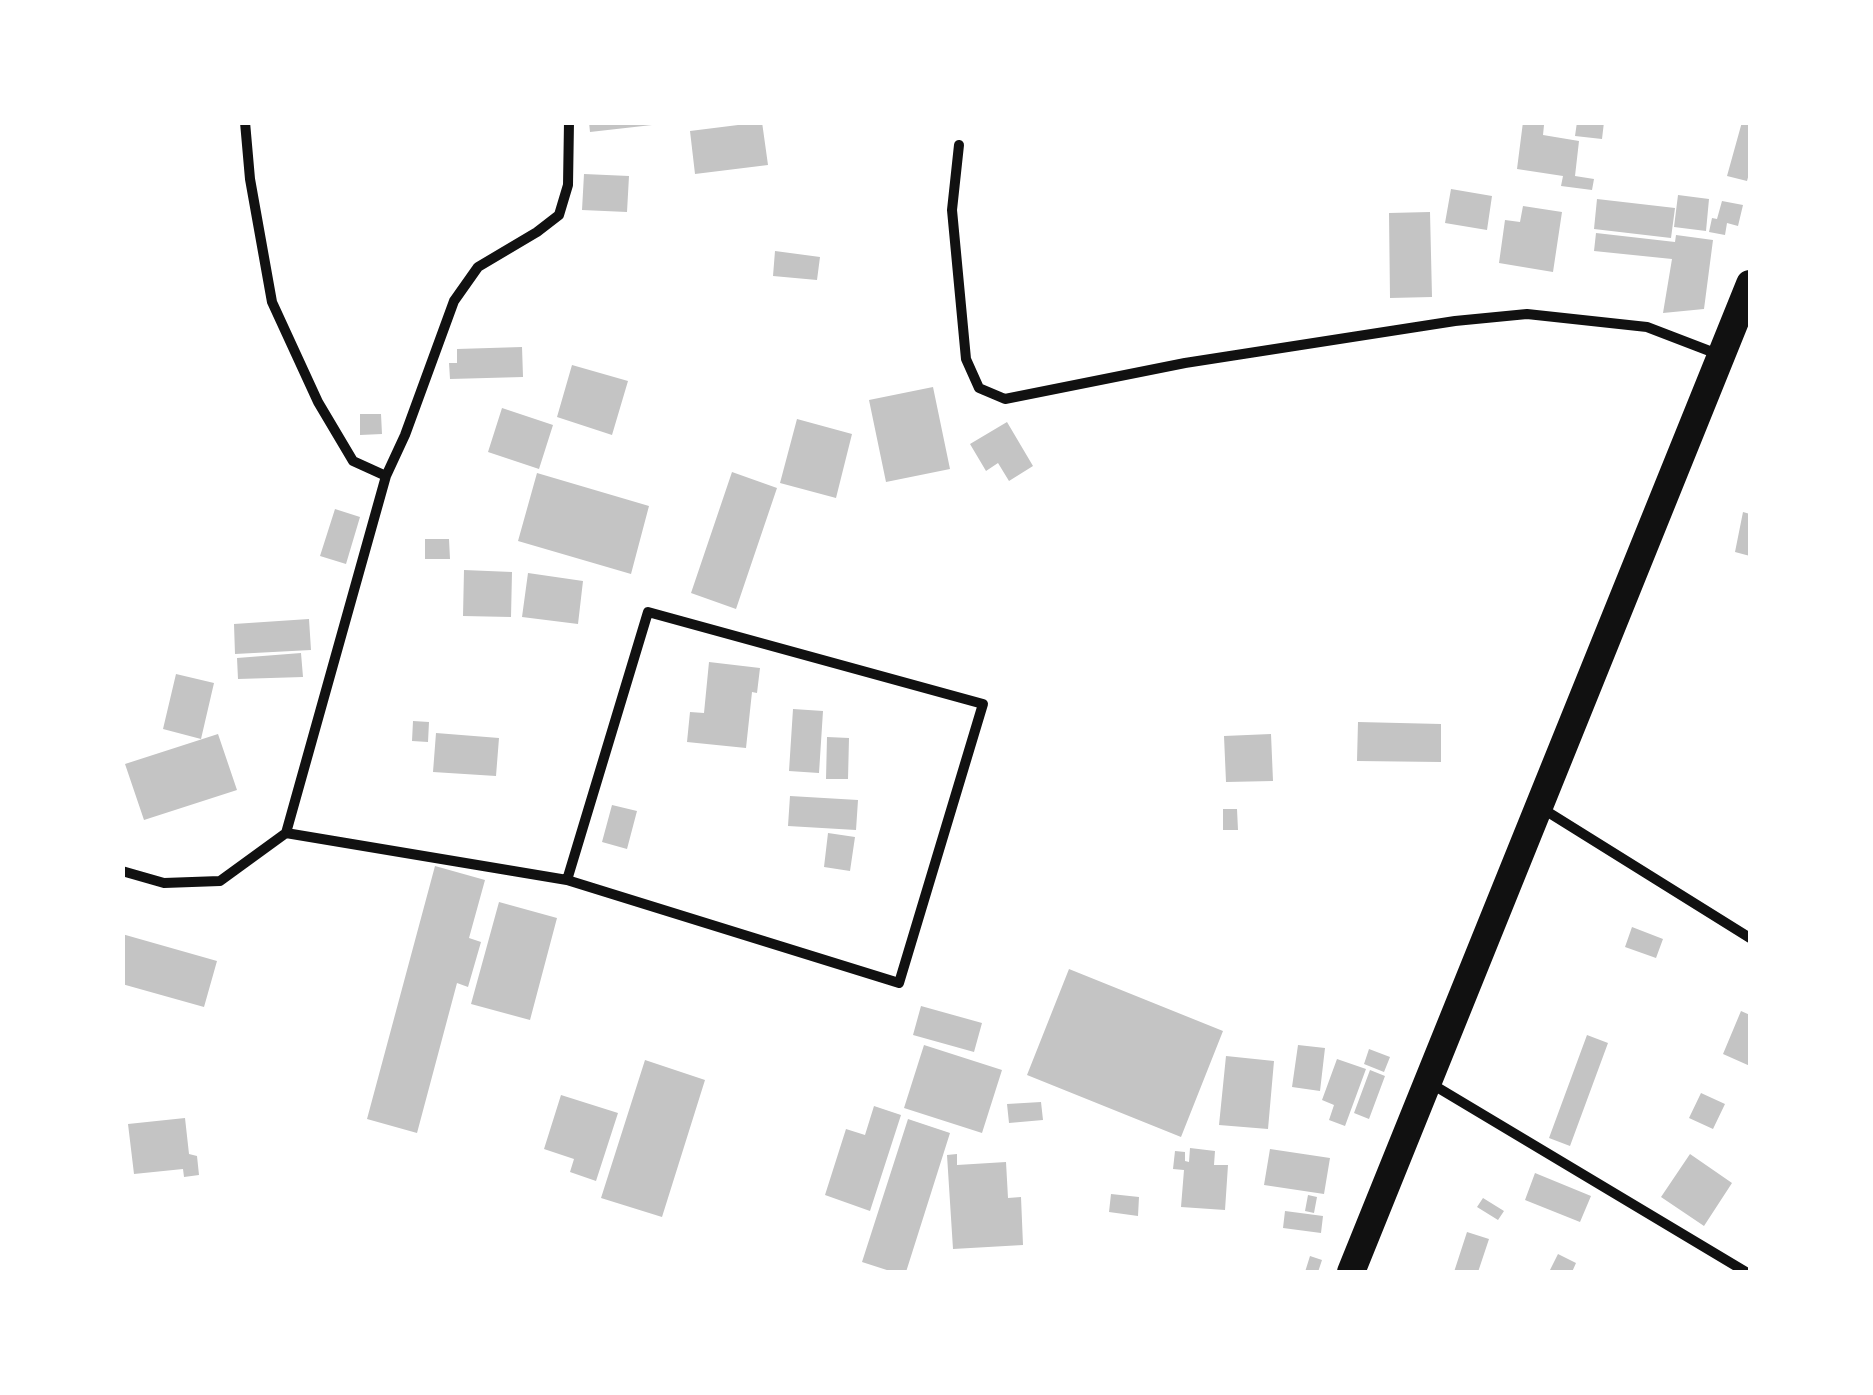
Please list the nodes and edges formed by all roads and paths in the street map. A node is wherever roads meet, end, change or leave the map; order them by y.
1 (246, 122) edge
2 (568, 122) edge
3 (959, 145) dead end
4 (1750, 284) edge
5 (1721, 355) junction
6 (386, 476) junction
7 (1541, 808) junction
8 (286, 832) junction
9 (122, 871) edge
10 (567, 880) junction
11 (1750, 938) edge
12 (1429, 1082) junction
13 (1351, 1272) edge
14 (1746, 1272) edge

1 - 6 street
2 - 6 street
3 - 5 street
4 - 5 highway
5 - 7 highway
6 - 8 street
7 - 11 street
7 - 12 highway
8 - 9 street
8 - 10 street
10 - 10 street
12 - 13 highway
12 - 14 street

